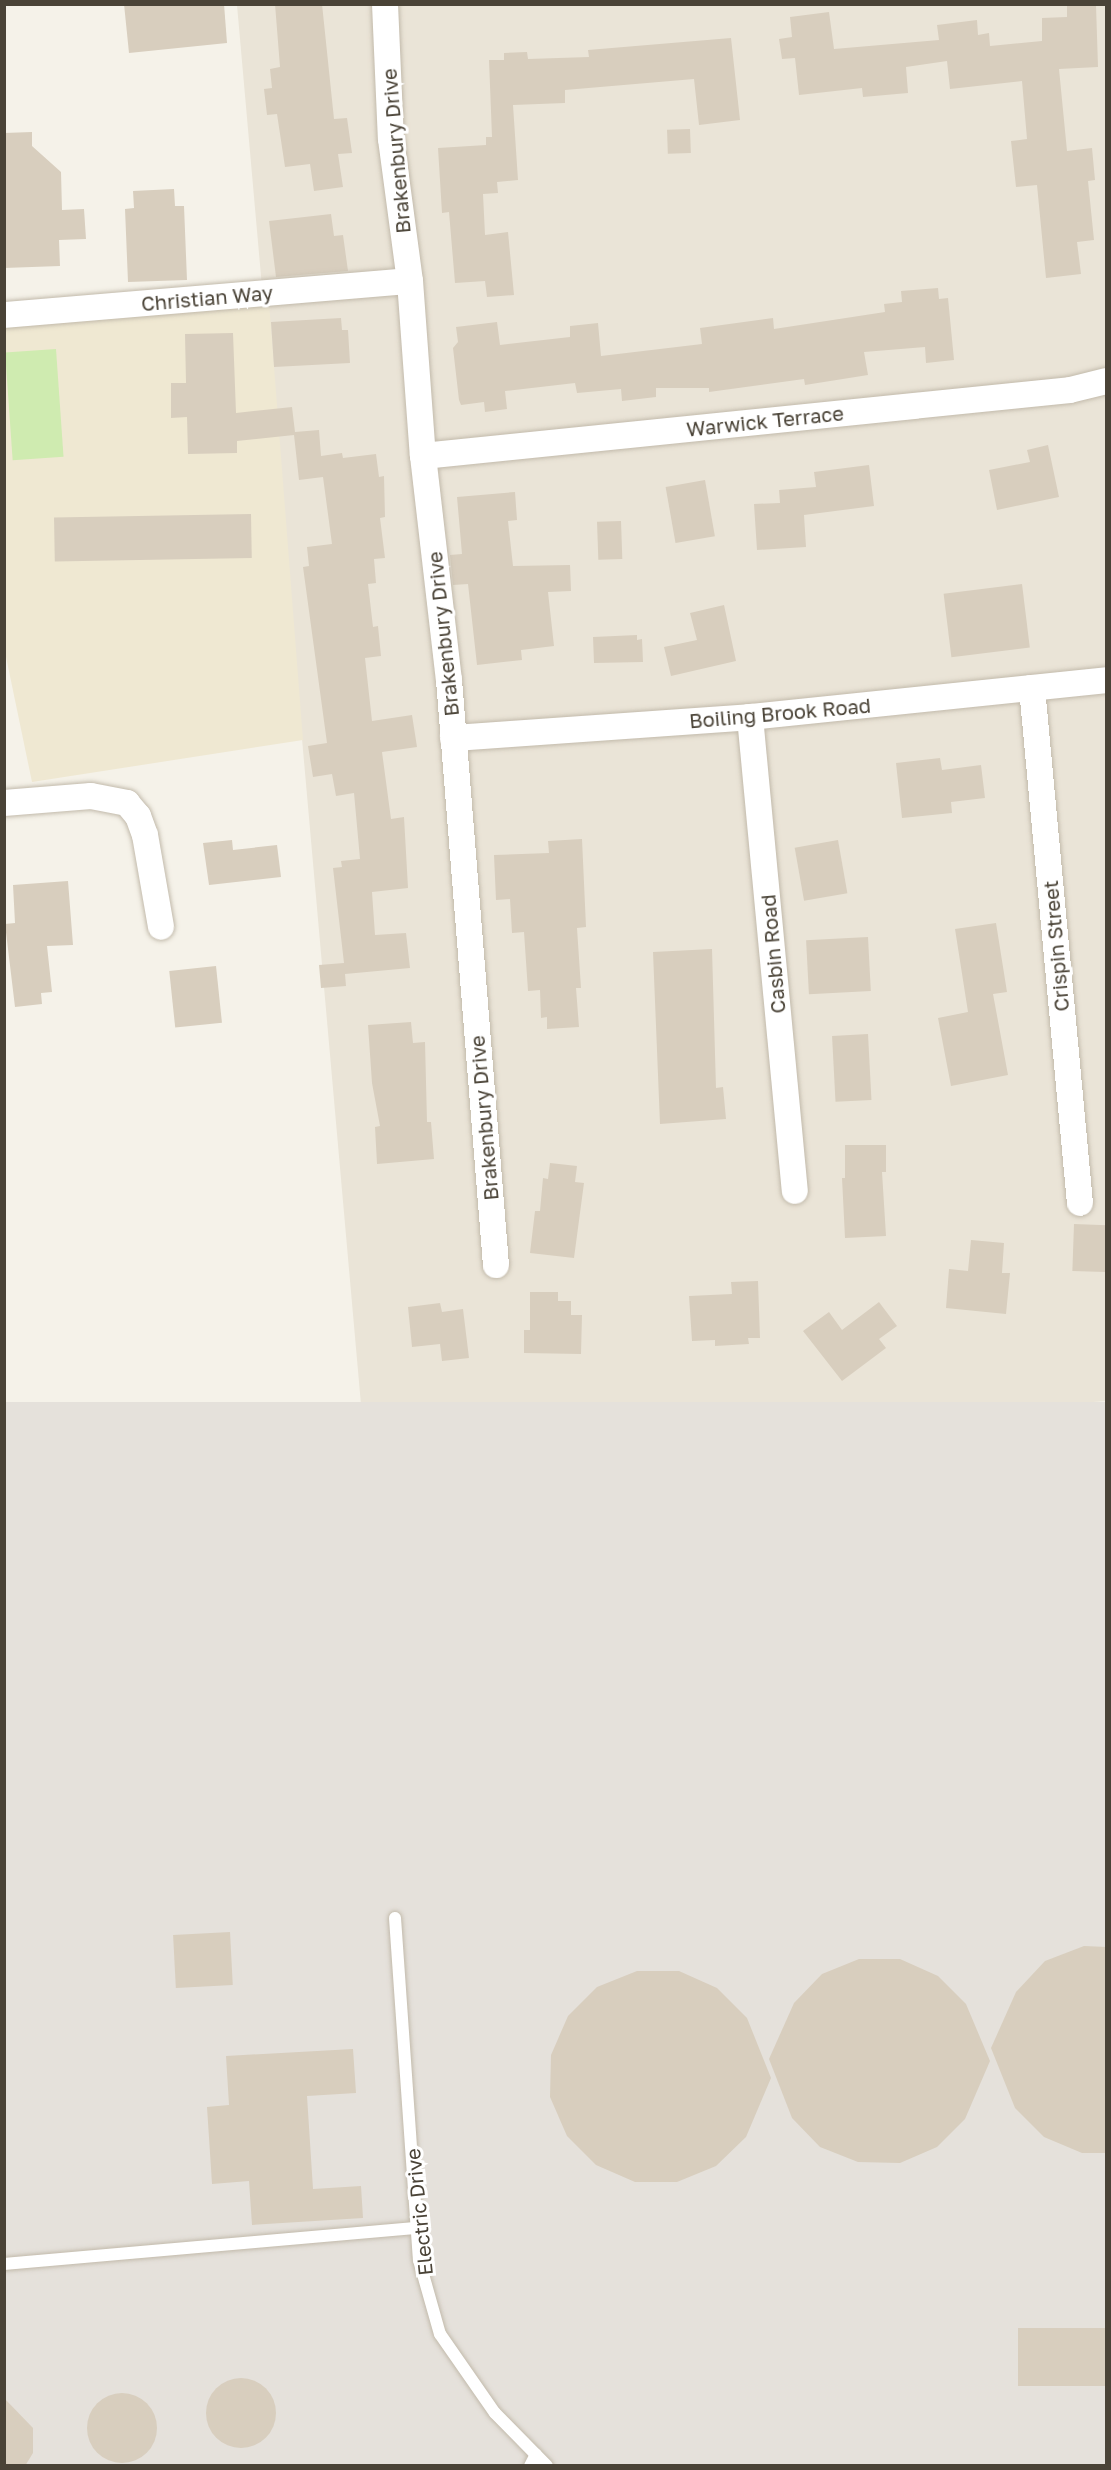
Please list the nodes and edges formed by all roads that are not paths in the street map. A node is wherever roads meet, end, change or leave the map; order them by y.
1 (385, 4) edge
2 (410, 281) junction
3 (4, 315) edge
4 (1107, 381) edge
5 (423, 456) junction
6 (1107, 681) edge
7 (1032, 688) junction
8 (750, 717) junction
9 (453, 738) junction
10 (4, 803) edge
11 (161, 927) dead end
12 (795, 1191) dead end
13 (1080, 1203) dead end
14 (496, 1265) dead end
15 (394, 1918) dead end
16 (417, 2228) junction
17 (4, 2264) edge
18 (533, 2460) edge
19 (548, 2466) edge

1 - 2 street, Brakenbury Drive
2 - 3 street, Christian Way
2 - 5 street, Brakenbury Drive
4 - 5 street, Warwick Terrace
5 - 9 street, Brakenbury Drive
6 - 7 street, Boiling Brook Road
7 - 8 street, Boiling Brook Road
7 - 13 street, Crispin Street
8 - 9 street, Boiling Brook Road
8 - 12 street, Casbin Road
9 - 14 street, Brakenbury Drive
10 - 11 street
15 - 16 lane, Electric Drive
16 - 17 lane
16 - 18 lane, Electric Drive
18 - 19 lane, Electric Drive

